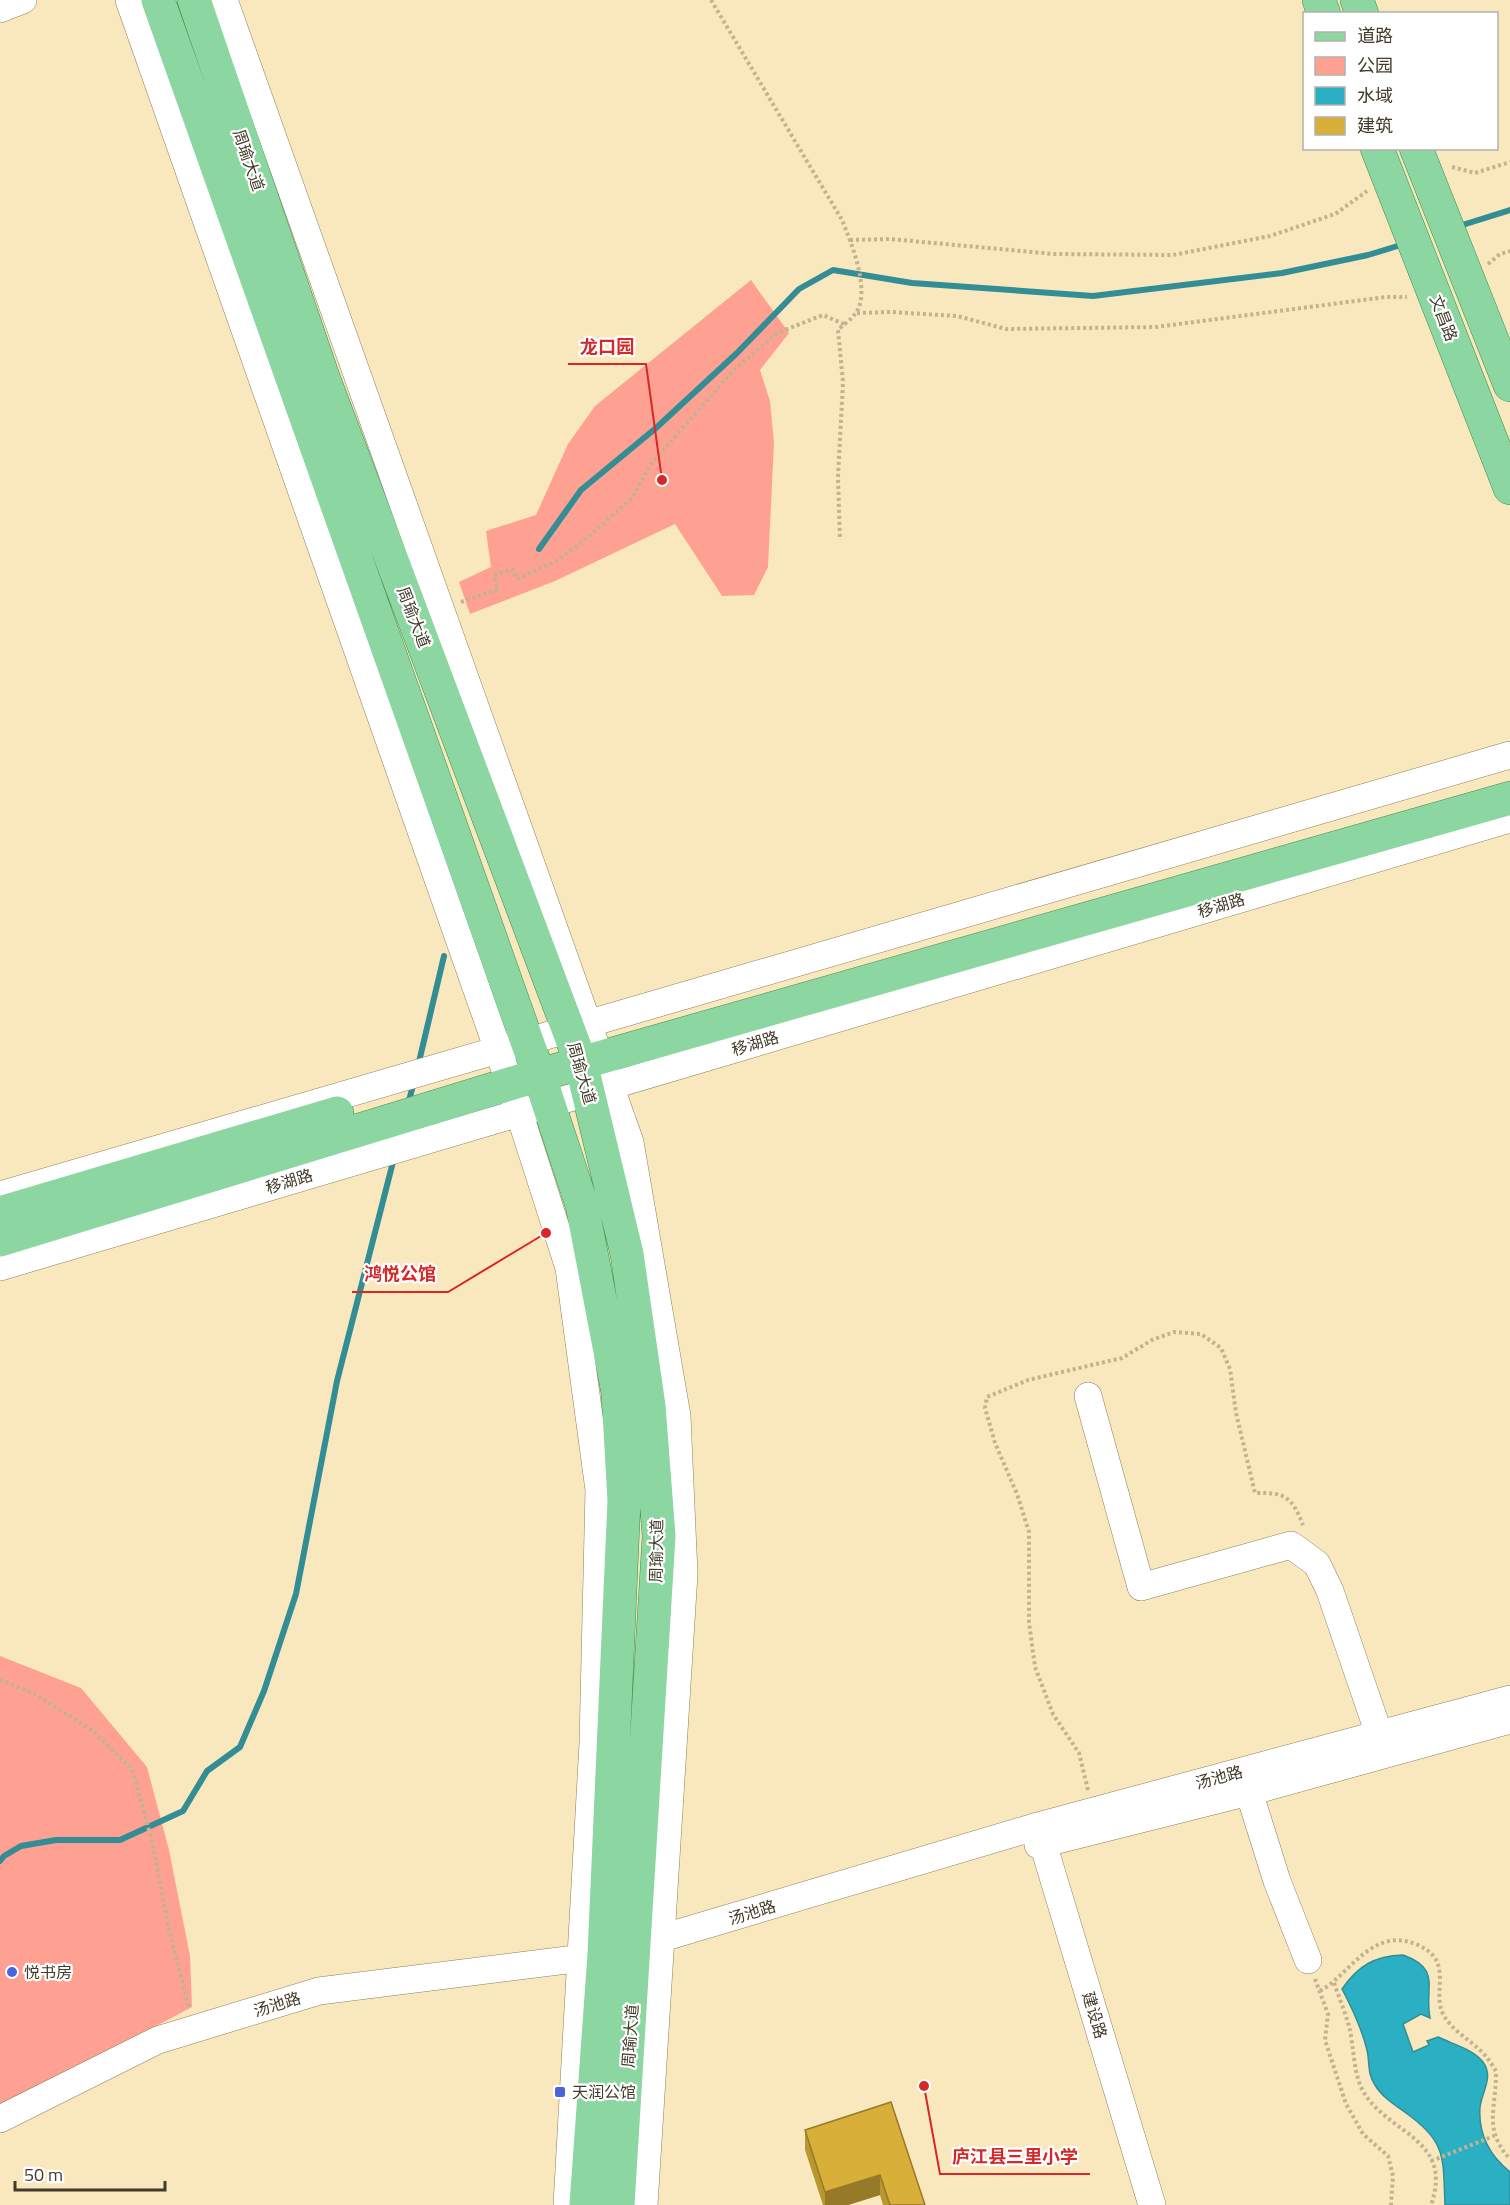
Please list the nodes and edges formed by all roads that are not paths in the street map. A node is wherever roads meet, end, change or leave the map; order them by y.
1 (23, 0) edge
2 (129, 0) edge
3 (158, 0) edge
4 (194, 0) edge
5 (224, 0) edge
6 (0, 9) edge
7 (1420, 160) edge
8 (1386, 171) edge
9 (1510, 386) edge
10 (1510, 488) edge
11 (1510, 755) edge
12 (1510, 779) edge
13 (1510, 798) edge
14 (1510, 819) edge
15 (588, 1054) junction
16 (522, 1073) junction
17 (407, 1107) junction
18 (0, 1195) edge
19 (0, 1213) edge
20 (0, 1240) edge
21 (0, 1267) edge
22 (1088, 1396) dead end
23 (1510, 1699) edge
24 (1510, 1720) edge
25 (1379, 1734) junction
26 (1249, 1792) junction
27 (1040, 1835) junction
28 (620, 1956) junction
29 (1308, 1960) road end
30 (0, 2119) edge
31 (0, 2135) edge
32 (567, 2205) edge
33 (586, 2205) edge
34 (618, 2205) edge
35 (644, 2205) edge
36 (1152, 2205) edge

1 - 6 street
2 - 16 street
3 - 16 main road, 周瑜大道
4 - 15 main road, 周瑜大道
5 - 15 street
7 - 9 main road
8 - 10 main road, 文昌路
11 - 15 street, 移湖路
12 - 15 main road, 移湖路
13 - 15 main road, 移湖路
14 - 15 street, 移湖路
15 - 16 main road, 移湖路
15 - 28 main road, 周瑜大道
16 - 17 main road, 移湖路
16 - 17 street, 移湖路
16 - 28 main road, 周瑜大道
17 - 18 street, 移湖路
17 - 19 main road, 移湖路
17 - 20 main road, 移湖路
17 - 21 street, 移湖路
22 - 25 street
23 - 25 street, 汤池路
24 - 26 street, 汤池路
25 - 27 street, 汤池路
26 - 27 street, 汤池路
26 - 29 street
27 - 28 street, 汤池路
27 - 36 street, 建设路
28 - 30 street, 汤池路
28 - 31 street, 汤池路
28 - 32 street
28 - 33 main road, 周瑜大道
28 - 34 main road, 周瑜大道
28 - 35 street

